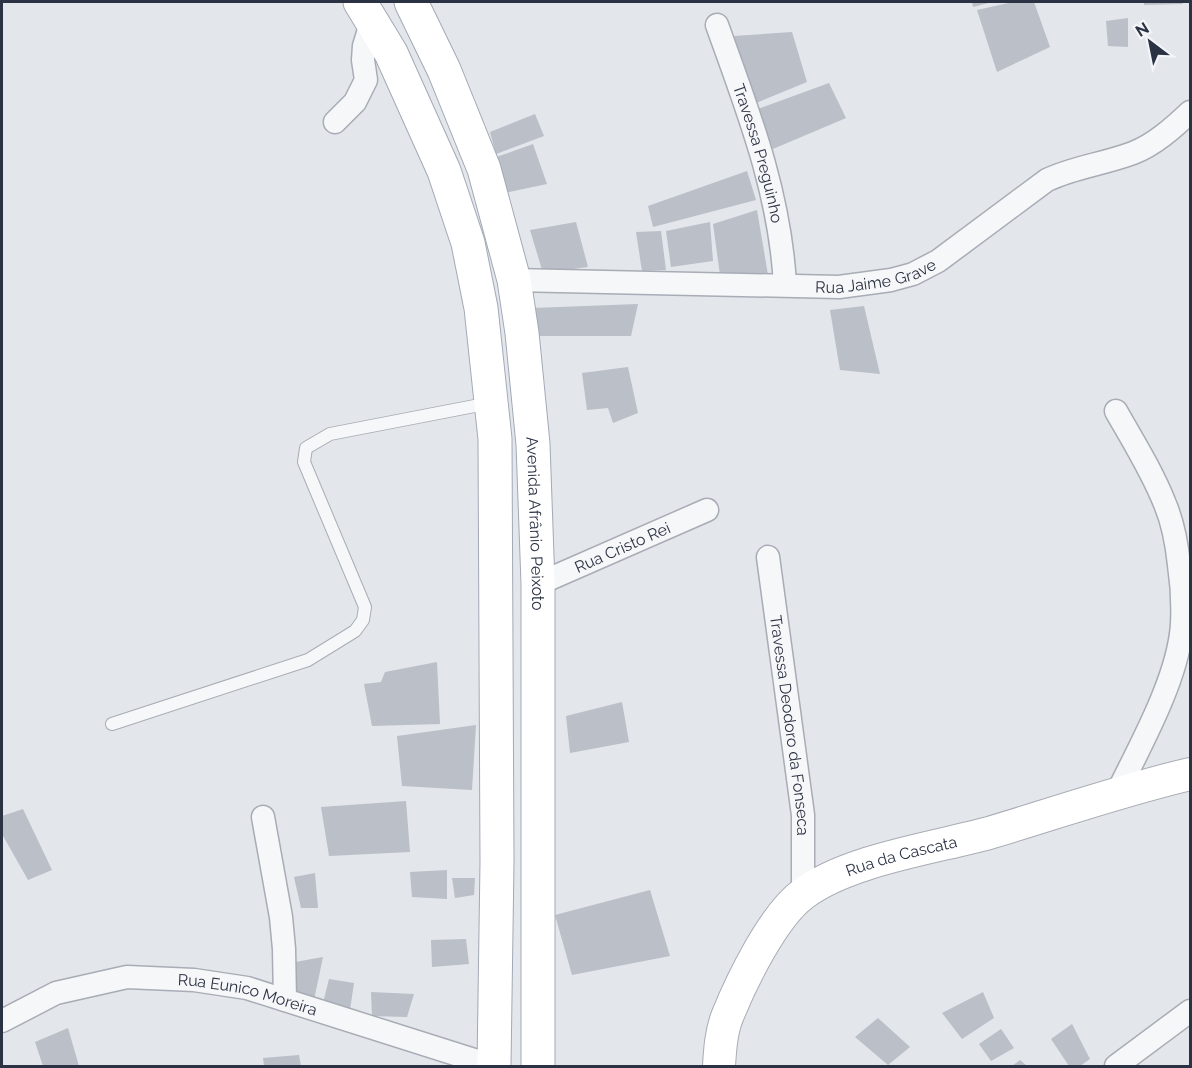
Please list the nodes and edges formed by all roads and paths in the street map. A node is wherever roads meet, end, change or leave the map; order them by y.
1 (411, 2) edge
2 (366, 11) edge
3 (717, 25) dead end
4 (1191, 112) edge
5 (335, 122) dead end
6 (514, 280) junction
7 (785, 285) junction
8 (491, 402) junction
9 (1116, 411) dead end
10 (707, 510) dead end
11 (768, 557) dead end
12 (538, 584) junction
13 (112, 724) dead end
14 (1191, 774) edge
15 (1117, 793) junction
16 (263, 817) dead end
17 (803, 894) junction
18 (285, 1000) junction
19 (1191, 1011) edge
20 (2, 1021) edge
21 (493, 1066) edge
22 (538, 1066) edge
23 (719, 1066) edge
24 (1116, 1066) edge

1 - 6 main road, Avenida Afrânio Peixoto
2 - 5 street
2 - 8 main road
3 - 7 street, Travessa Preguinho
4 - 7 street, Rua Jaime Grave
6 - 7 street, Rua Jaime Grave
6 - 12 main road, Avenida Afrânio Peixoto
8 - 13 lane
8 - 21 main road
9 - 15 street
10 - 12 street, Rua Cristo Rei
11 - 17 street, Travessa Deodoro da Fonseca
12 - 22 main road, Avenida Afrânio Peixoto
14 - 15 main road, Rua da Cascata
15 - 17 main road, Rua da Cascata
16 - 18 street
17 - 23 main road, Rua da Cascata
18 - 20 street, Rua Eunico Moreira
18 - 21 street, Rua Eunico Moreira
19 - 24 street

